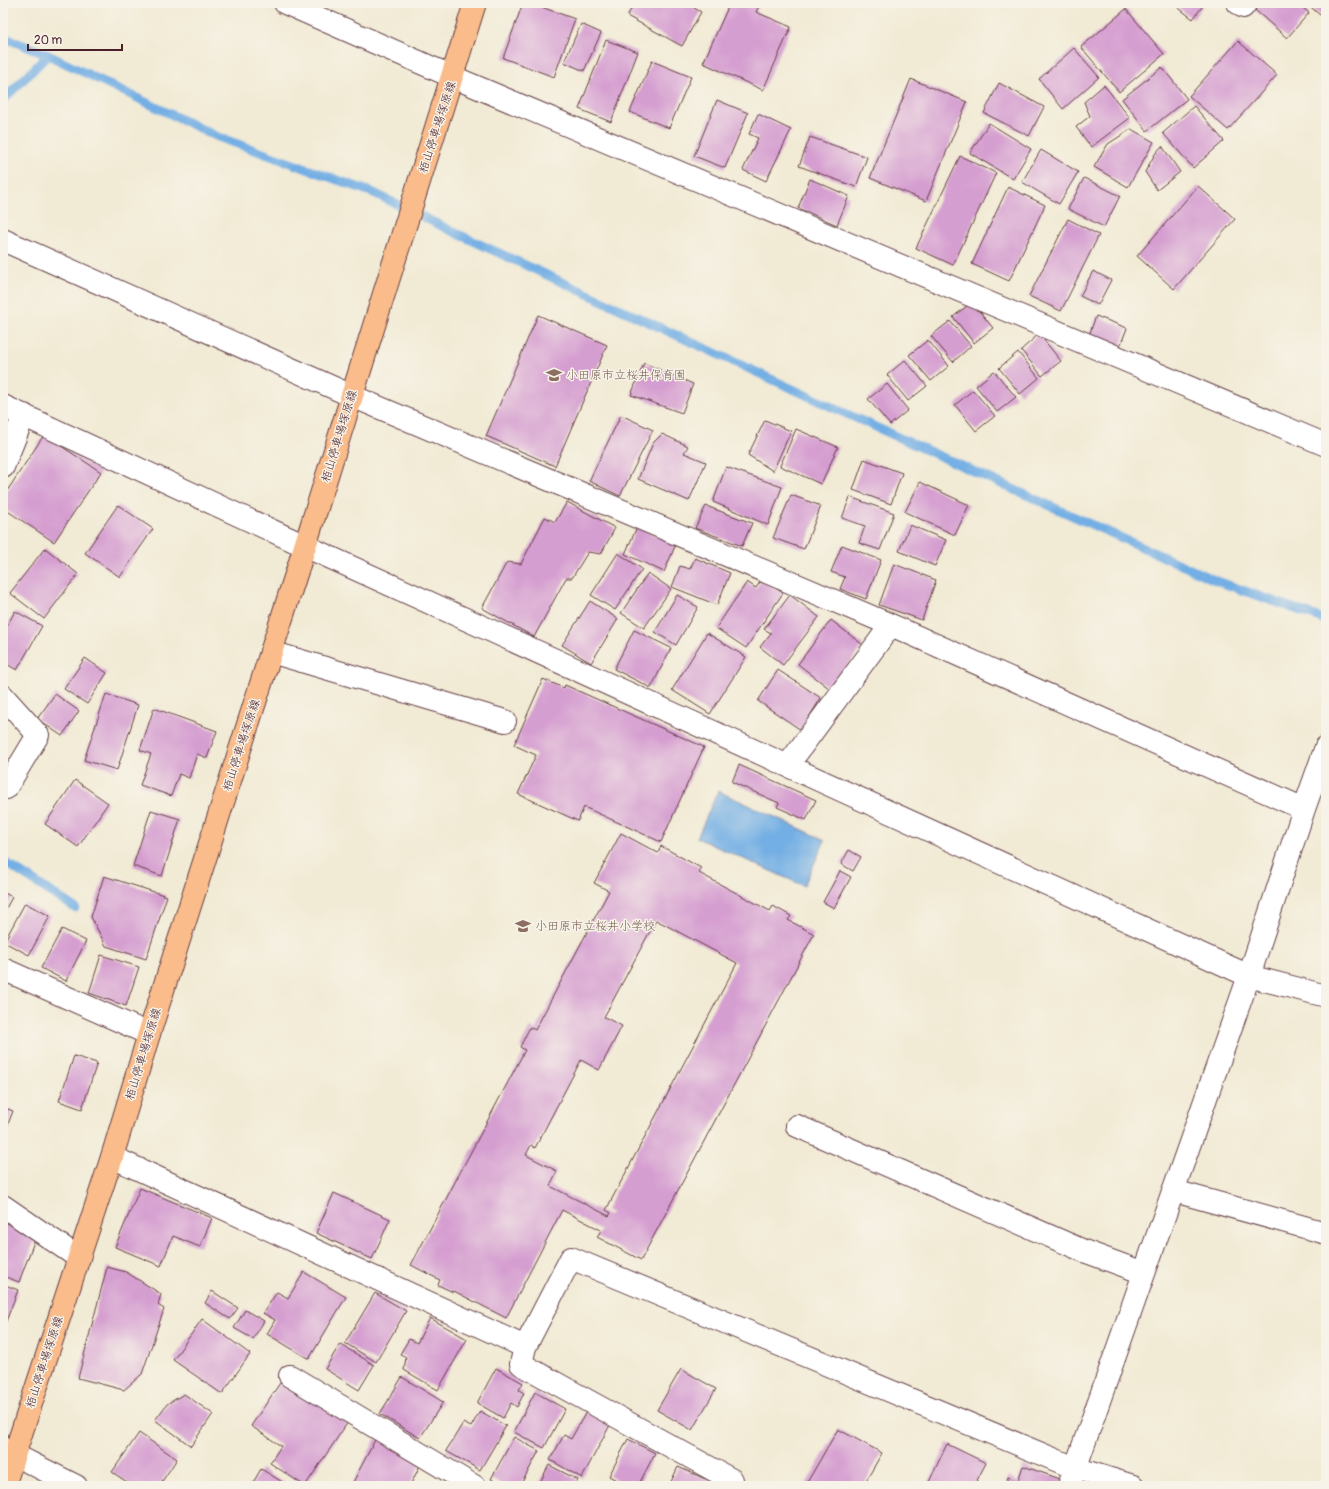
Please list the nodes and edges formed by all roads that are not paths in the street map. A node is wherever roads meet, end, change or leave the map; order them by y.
1 (285, 3) edge
2 (475, 3) edge
3 (1238, 3) edge
4 (1246, 3) edge
5 (452, 77) junction
6 (3, 240) edge
7 (352, 396) junction
8 (3, 406) edge
9 (24, 415) junction
10 (1326, 444) edge
11 (3, 467) edge
12 (305, 546) junction
13 (891, 625) junction
14 (271, 652) junction
15 (3, 696) edge
16 (505, 721) dead end
17 (1326, 747) edge
18 (788, 765) junction
19 (6, 788) dead end
20 (1304, 809) junction
21 (3, 969) edge
22 (1249, 976) junction
23 (1326, 996) edge
24 (149, 1034) junction
25 (797, 1126) dead end
26 (112, 1157) junction
27 (1174, 1191) junction
28 (3, 1206) edge
29 (1326, 1233) edge
30 (79, 1258) junction
31 (1144, 1273) junction
32 (525, 1347) junction
33 (290, 1376) dead end
34 (8, 1451) edge
35 (1072, 1477) edge
36 (732, 1480) dead end
37 (4, 1486) edge
38 (76, 1486) edge
39 (474, 1486) edge
40 (1133, 1486) edge

1 - 5 street
2 - 5 main road, 栢山停車場塚原線
3 - 4 street
5 - 7 main road, 栢山停車場塚原線
5 - 10 street
6 - 7 street
7 - 12 main road, 栢山停車場塚原線
7 - 13 street
8 - 9 street
9 - 11 street
9 - 12 street
12 - 14 main road, 栢山停車場塚原線
12 - 18 street
13 - 18 street
13 - 20 street
14 - 16 street
14 - 24 main road, 栢山停車場塚原線
15 - 19 street
17 - 20 street
18 - 22 street
20 - 22 street
21 - 24 street
22 - 23 street
22 - 27 street
24 - 26 main road, 栢山停車場塚原線
25 - 31 street
26 - 30 main road, 栢山停車場塚原線
26 - 32 street
27 - 29 street
27 - 31 street
28 - 30 street
30 - 34 main road, 栢山停車場塚原線
31 - 35 street
32 - 35 street
32 - 36 street
33 - 39 street
34 - 37 main road, 栢山停車場塚原線
34 - 38 street
35 - 40 street

